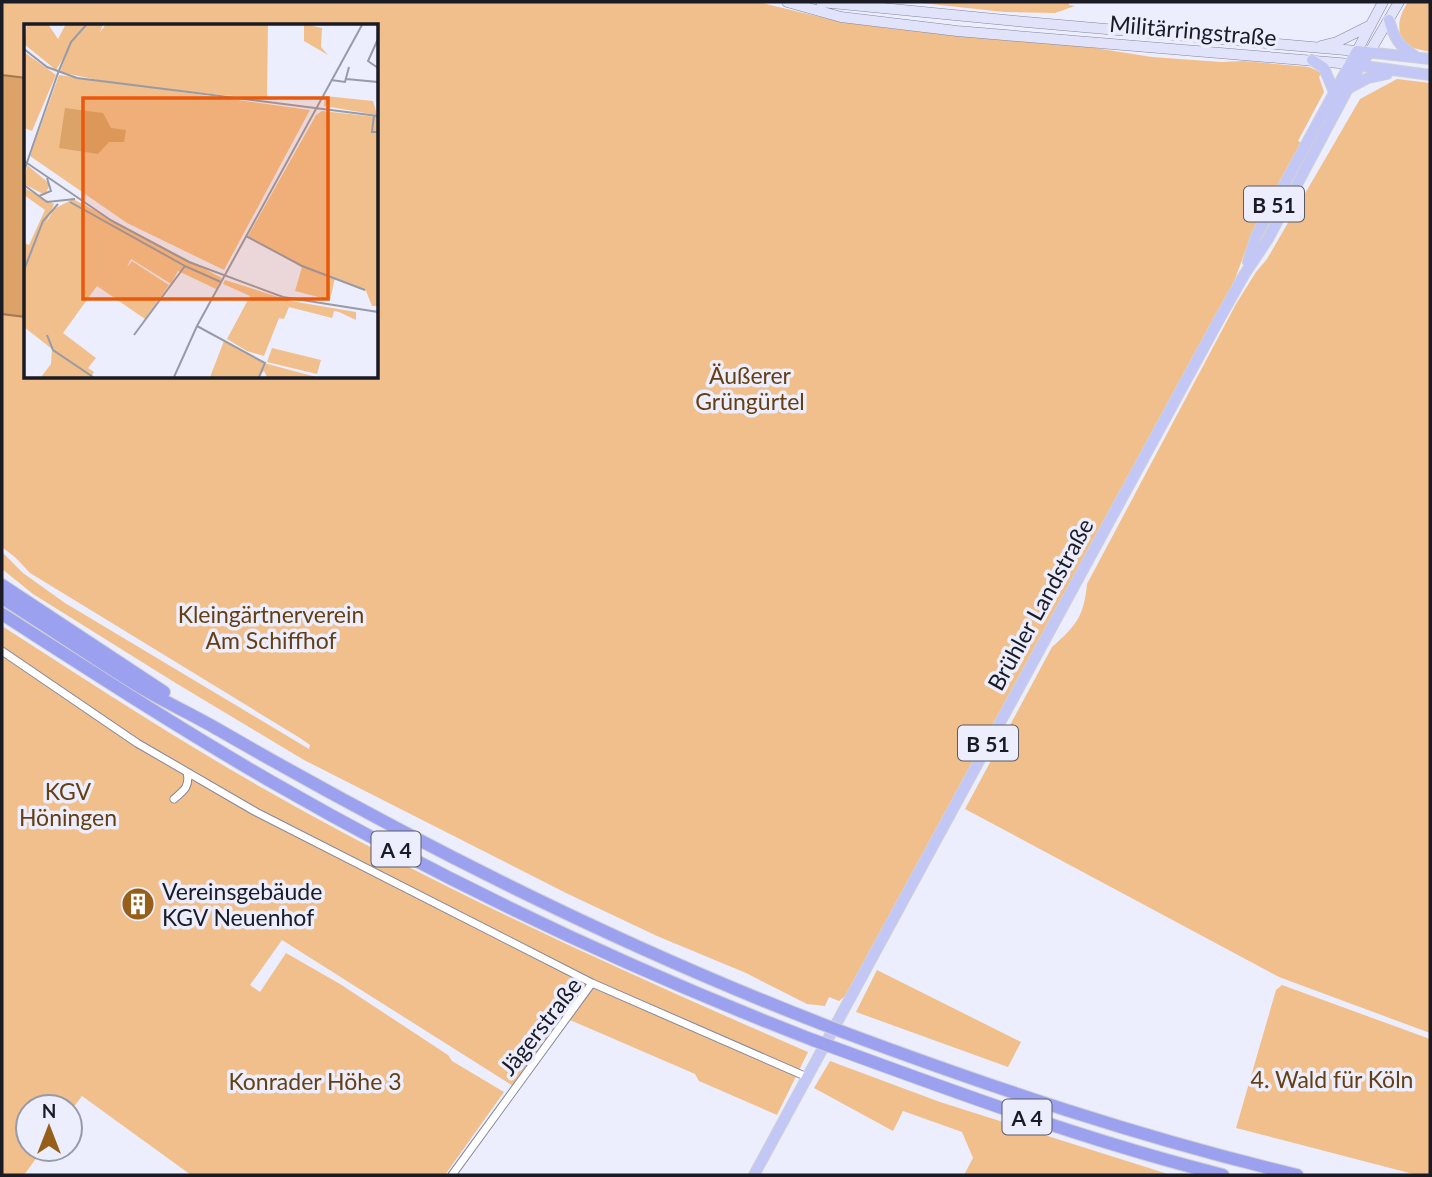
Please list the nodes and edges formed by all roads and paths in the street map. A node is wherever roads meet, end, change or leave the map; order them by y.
1 (787, 2) edge
2 (821, 2) edge
3 (1383, 2) edge
4 (1399, 2) edge
5 (1389, 20) junction
6 (1371, 25) junction
7 (1313, 48) junction
8 (1357, 51) junction
9 (1370, 53) junction
10 (1418, 58) junction
11 (1430, 59) edge
12 (1312, 60) junction
13 (1355, 65) junction
14 (1399, 71) junction
15 (1430, 75) edge
16 (1348, 89) junction
17 (1334, 92) junction
18 (1244, 275) junction
19 (2, 585) edge
20 (2, 597) edge
21 (2, 614) edge
22 (2, 651) edge
23 (189, 712) junction
24 (187, 772) junction
25 (174, 799) dead end
26 (592, 983) junction
27 (807, 1077) junction
28 (452, 1175) edge
29 (754, 1175) edge
30 (1223, 1175) edge
31 (1297, 1175) edge

1 - 12 main road, Militärringstraße
2 - 7 main road, Militärringstraße
3 - 6 main road
4 - 5 main road
5 - 9 main road
5 - 10 main road
6 - 7 main road
6 - 8 main road
7 - 8 main road, Militärringstraße
8 - 9 main road, Militärringstraße
8 - 13 main road, Brühler Landstraße / B 51
9 - 10 main road, Militärringstraße
9 - 13 main road, Brühler Landstraße / B 51
10 - 11 main road, Militärringstraße
12 - 13 main road, Militärringstraße
12 - 17 main road
13 - 14 main road, Militärringstraße
13 - 16 main road, Brühler Landstraße / B 51
13 - 17 main road, Brühler Landstraße / B 51
14 - 15 main road, Militärringstraße
14 - 16 main road
16 - 18 main road, Brühler Landstraße / B 51
17 - 18 main road, Brühler Landstraße / B 51
18 - 27 main road, Brühler Landstraße / B 51
19 - 23 highway, A 4
20 - 23 highway, A 4
21 - 30 highway, A 4, bridge
22 - 24 street
23 - 31 highway, A 4, bridge
24 - 25 street
24 - 26 street
26 - 27 street, Jägerstraße
26 - 28 street, Jägerstraße
27 - 29 main road, Brühler Landstraße / B 51

